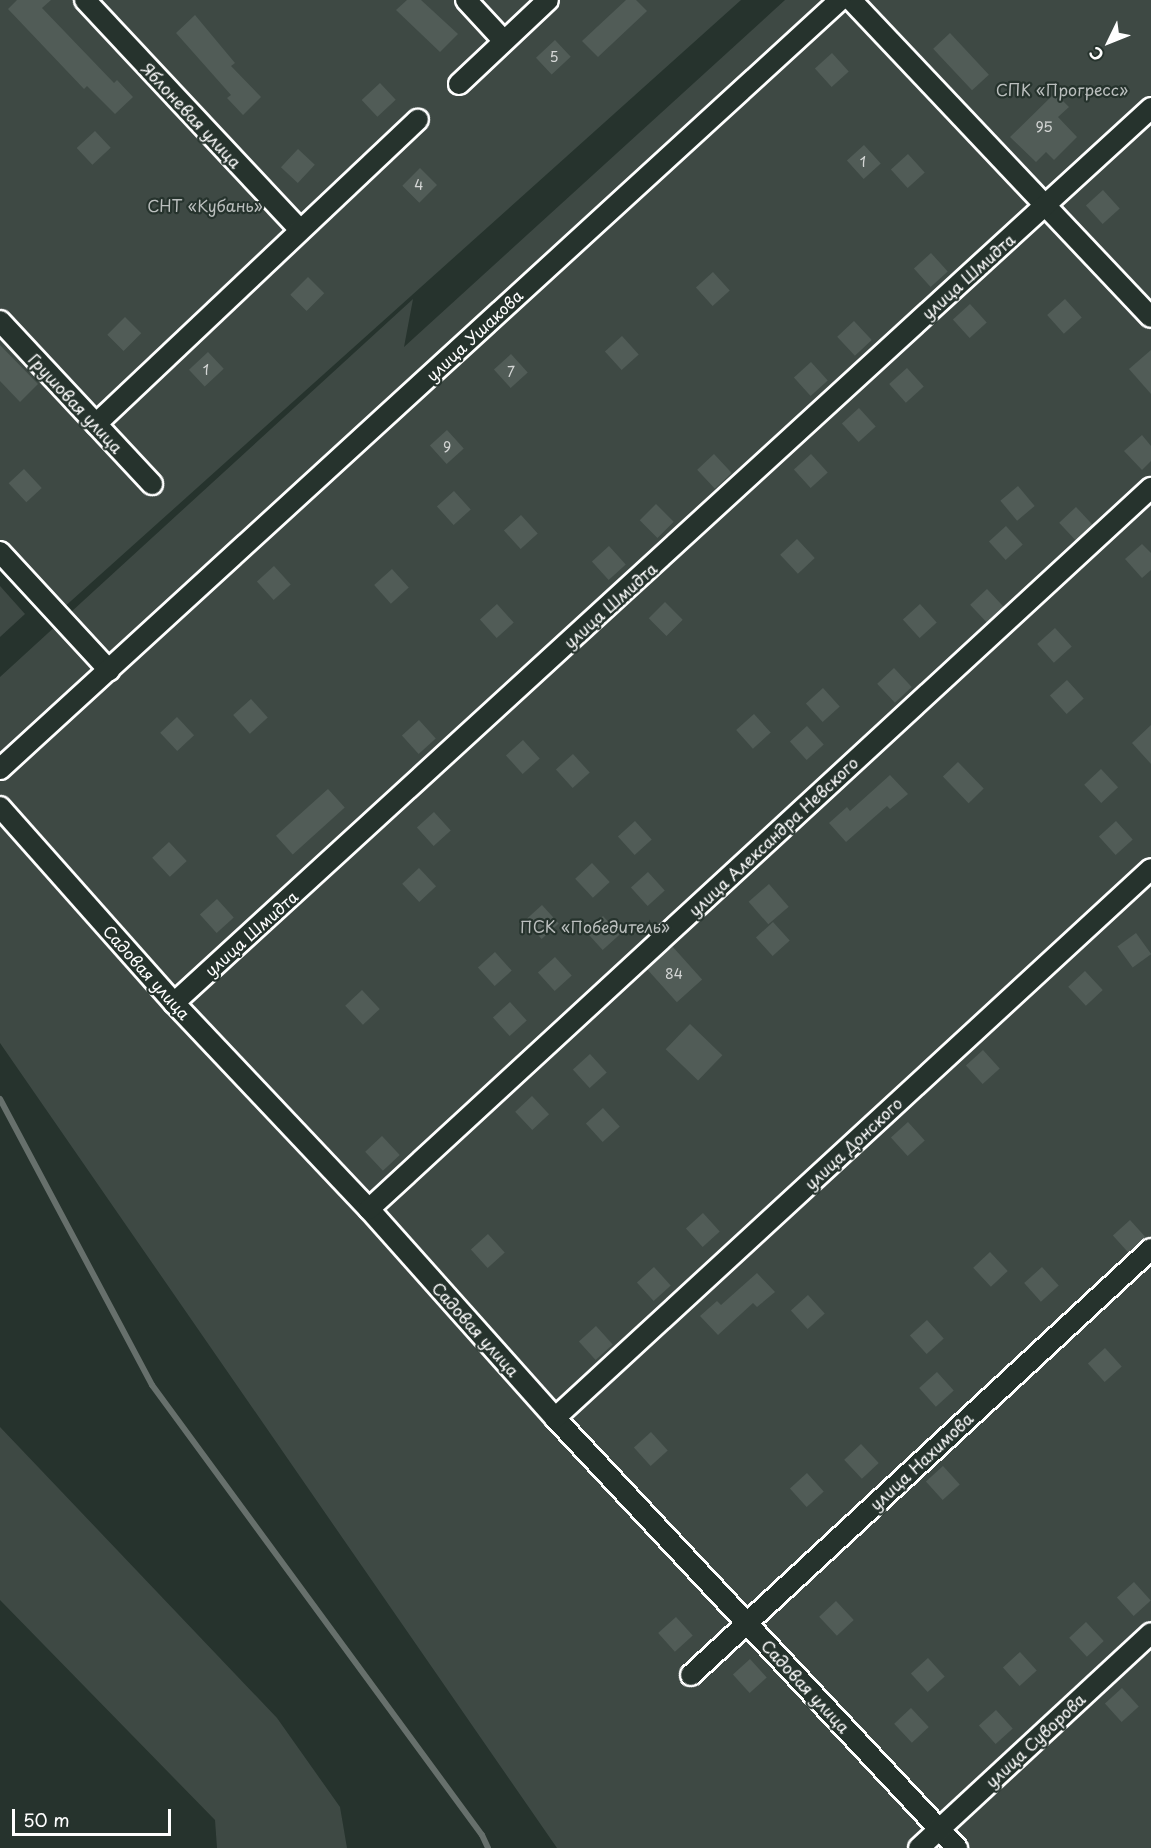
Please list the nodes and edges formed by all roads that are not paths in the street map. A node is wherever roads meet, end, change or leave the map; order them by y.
1 (85, 0) edge
2 (466, 0) edge
3 (548, 0) edge
4 (840, 0) edge
5 (851, 0) edge
6 (503, 40) junction
7 (459, 84) dead end
8 (1151, 108) edge
9 (418, 120) dead end
10 (1045, 206) junction
11 (300, 230) junction
12 (1151, 317) edge
13 (0, 321) edge
14 (96, 424) junction
15 (152, 484) dead end
16 (1151, 488) edge
17 (0, 552) edge
18 (109, 670) junction
19 (0, 769) edge
20 (0, 807) edge
21 (1151, 869) edge
22 (174, 1003) junction
23 (369, 1209) junction
24 (1151, 1249) edge
25 (555, 1418) junction
26 (746, 1622) junction
27 (1151, 1633) edge
28 (691, 1675) dead end
29 (940, 1829) junction
30 (919, 1848) edge
31 (957, 1848) edge

1 - 11 street, Яблоневая улица
2 - 6 street
3 - 6 street
4 - 18 street, улица Ушакова
5 - 10 street
6 - 7 street
8 - 10 street, улица Шмидта
9 - 11 street
10 - 12 street
10 - 22 street, улица Шмидта
11 - 14 street
13 - 14 street, Грушовая улица
14 - 15 street, Грушовая улица
16 - 23 street, улица Александра Невского
17 - 18 street
18 - 19 street, улица Ушакова
20 - 22 street, Садовая улица
21 - 25 street, улица Донского
22 - 23 street, Садовая улица
23 - 25 street, Садовая улица
24 - 26 street, улица Нахимова
25 - 26 street, Садовая улица
26 - 28 street, улица Нахимова
26 - 29 street, Садовая улица
27 - 29 street, улица Суворова
29 - 30 street, улица Суворова
29 - 31 street, Садовая улица

